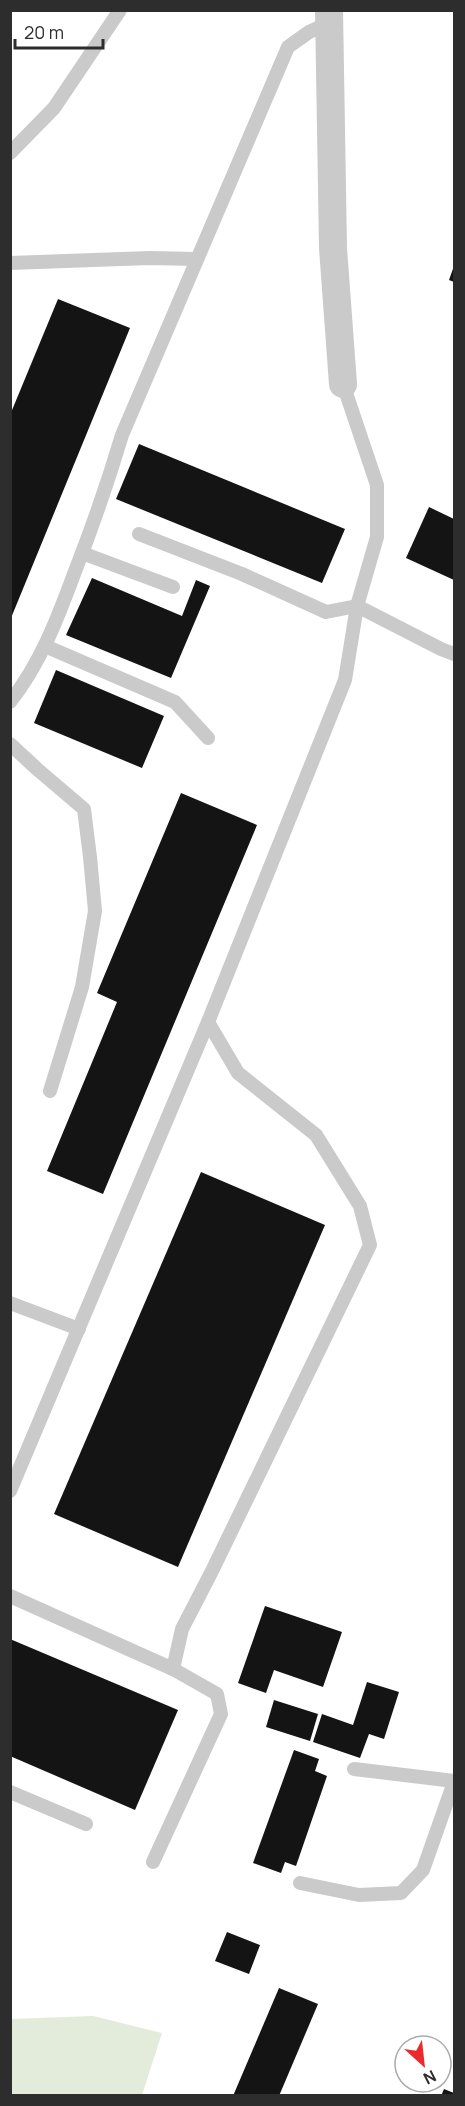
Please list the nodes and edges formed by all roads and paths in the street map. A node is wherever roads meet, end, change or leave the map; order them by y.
1 (120, 10) edge
2 (329, 17) edge
3 (10, 153) edge
4 (197, 259) junction
5 (10, 263) edge
6 (343, 384) joint
7 (139, 534) dead end
8 (82, 553) junction
9 (173, 587) dead end
10 (357, 606) junction
11 (45, 646) junction
12 (454, 654) edge
13 (10, 702) edge
14 (207, 738) dead end
15 (10, 744) edge
16 (208, 1022) junction
17 (50, 1091) dead end
18 (10, 1303) edge
19 (79, 1329) junction
20 (10, 1491) edge
21 (10, 1596) edge
22 (173, 1669) junction
23 (354, 1769) dead end
24 (454, 1781) edge
25 (10, 1792) edge
26 (86, 1824) dead end
27 (153, 1862) dead end
28 (300, 1882) dead end

1 - 3 lane
2 - 4 lane
2 - 6 street
4 - 5 lane
4 - 8 lane
6 - 10 lane
7 - 10 lane
8 - 9 lane
8 - 11 lane
10 - 12 lane
10 - 16 lane
11 - 13 lane
11 - 14 lane
15 - 17 lane
16 - 19 lane
16 - 22 lane
18 - 19 lane
19 - 20 lane
21 - 22 lane
22 - 27 lane
23 - 24 lane
24 - 28 lane
25 - 26 lane

